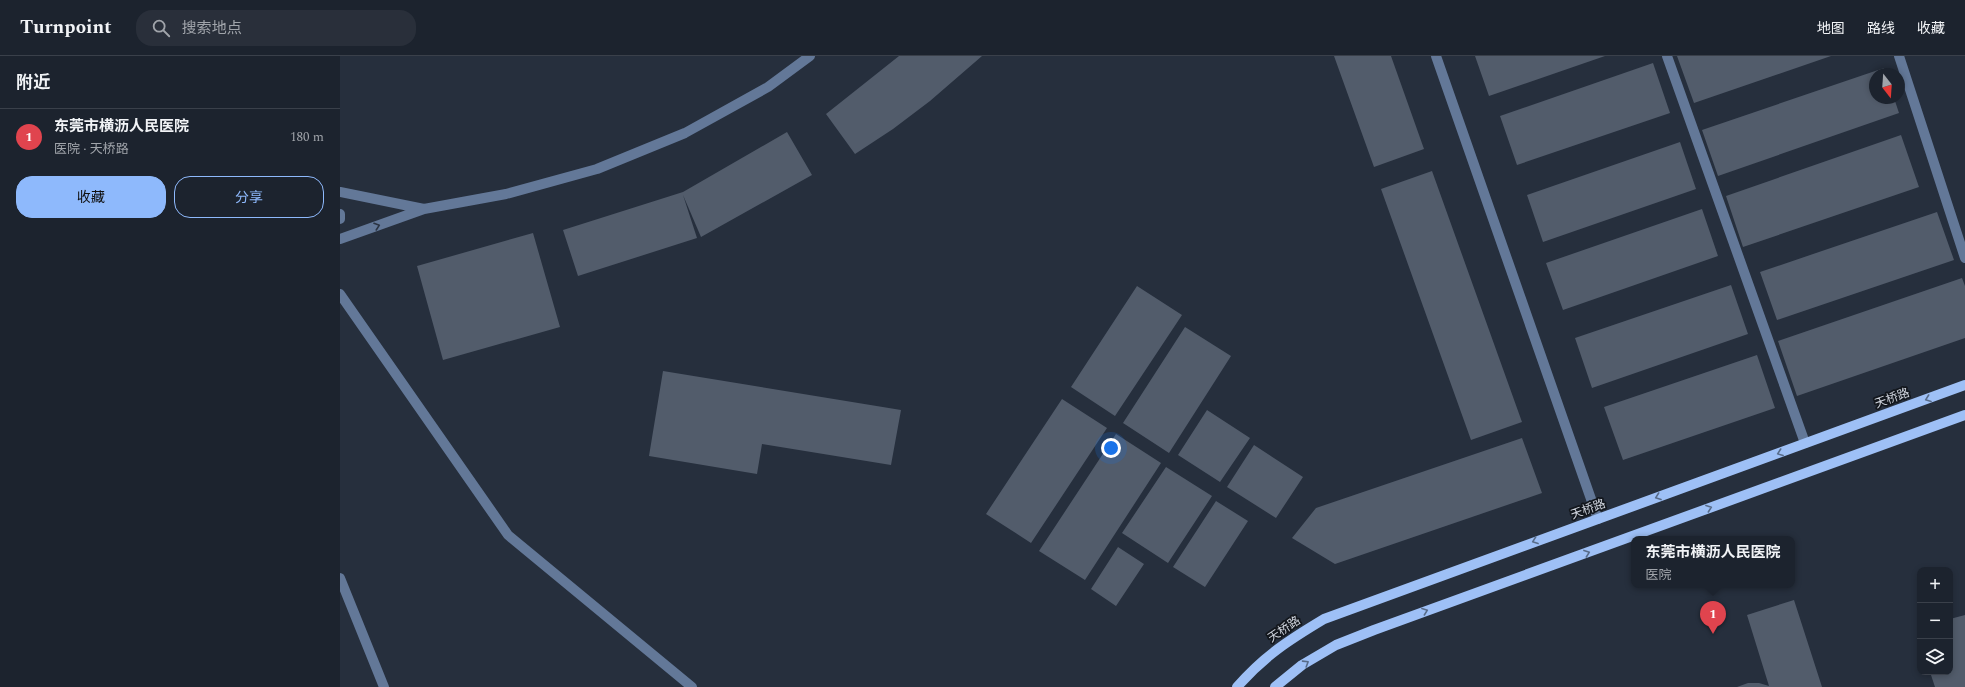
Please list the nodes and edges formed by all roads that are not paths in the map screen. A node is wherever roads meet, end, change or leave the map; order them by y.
1 (810, 56) edge
2 (1436, 56) edge
3 (1667, 56) edge
4 (1899, 56) edge
5 (340, 192) edge
6 (424, 209) junction
7 (340, 214) edge
8 (340, 219) edge
9 (340, 239) edge
10 (1965, 258) edge
11 (340, 294) edge
12 (1965, 386) edge
13 (1965, 416) edge
14 (1805, 443) junction
15 (1598, 519) junction
16 (1634, 536) edge
17 (1631, 537) edge
18 (340, 578) edge
19 (384, 687) edge
20 (692, 687) edge
21 (1237, 687) edge
22 (1275, 687) edge

1 - 6 street
2 - 15 street
3 - 14 street
4 - 10 street
5 - 6 street
9 -> 6 street
7 - 8 street
11 - 20 street
12 -> 14 main road, 天桥路
16 -> 13 main road
14 -> 15 main road, 天桥路
15 -> 21 main road, 天桥路
22 -> 17 main road
18 - 19 street

